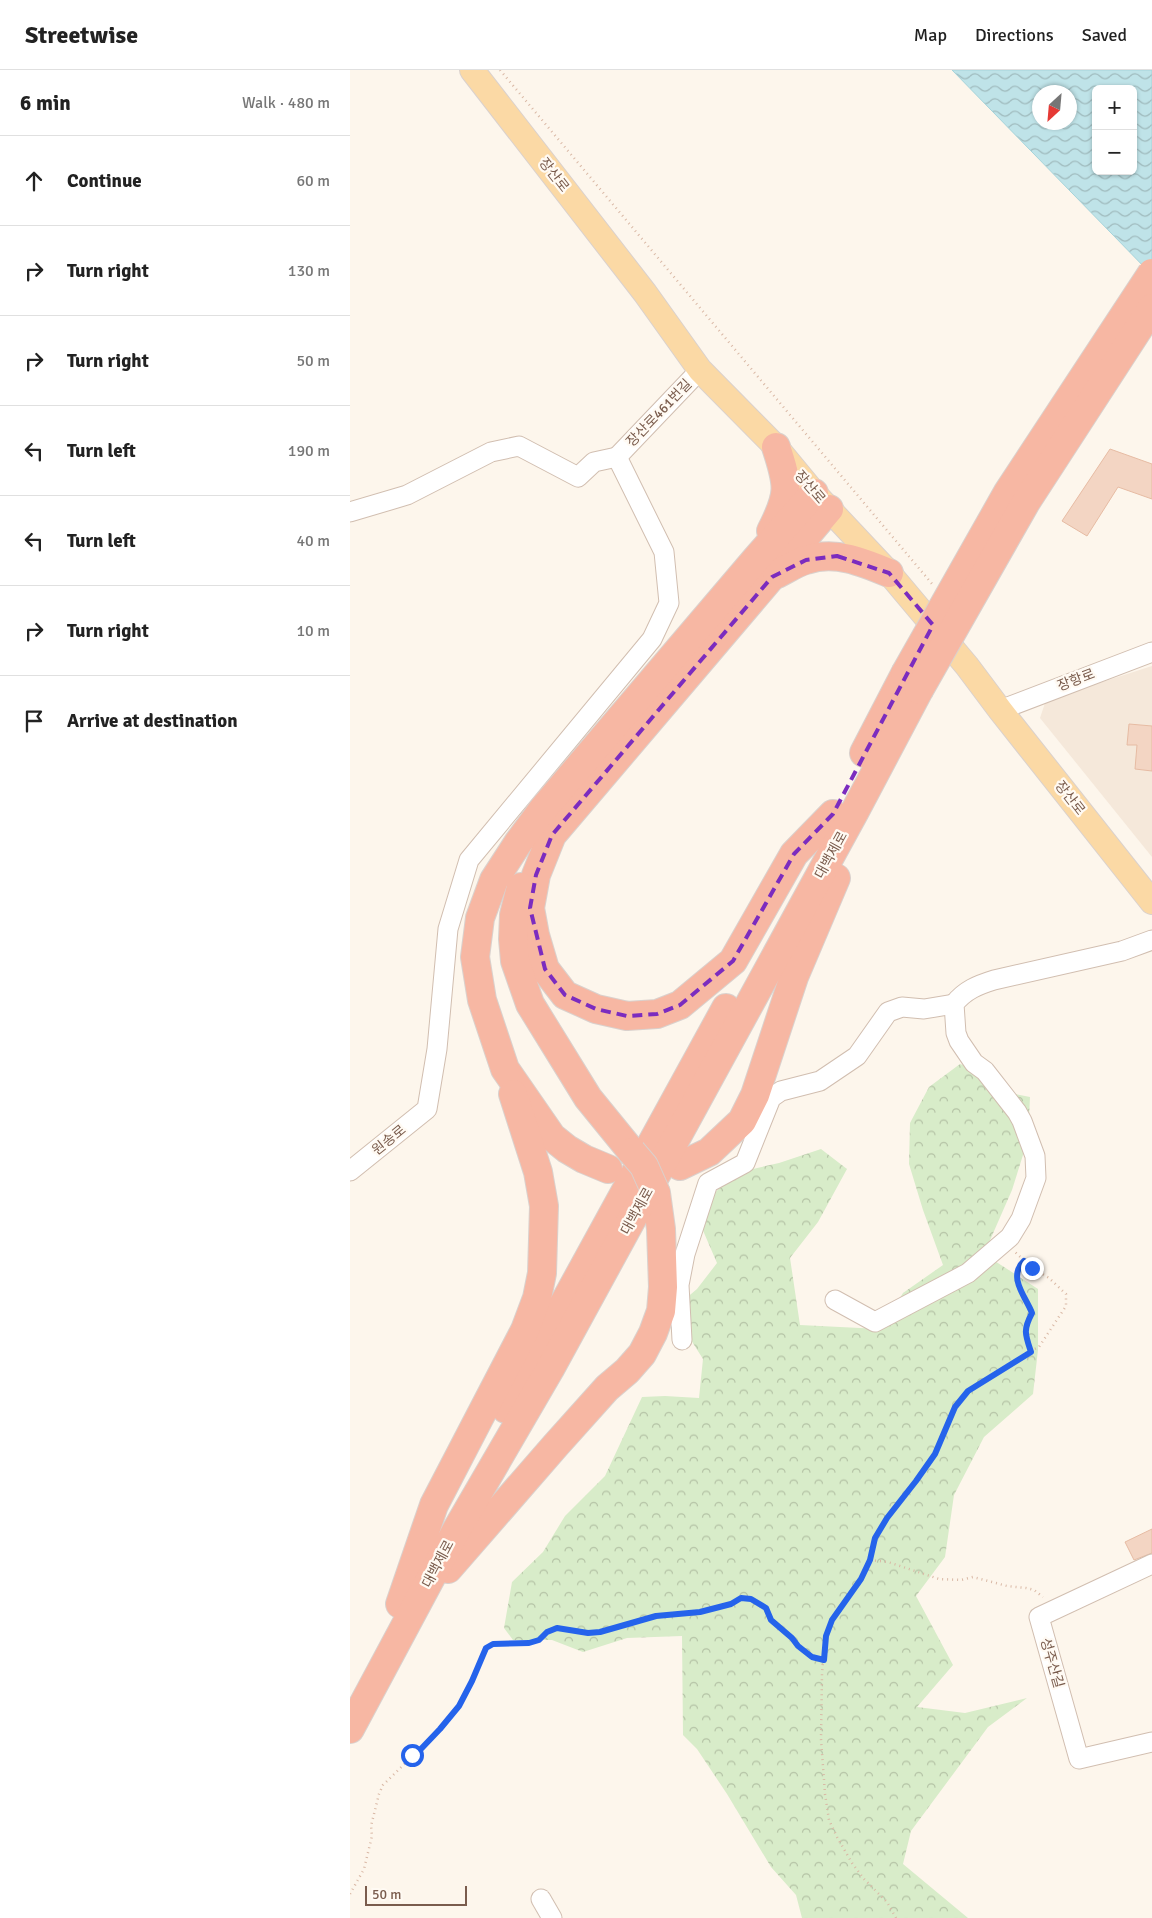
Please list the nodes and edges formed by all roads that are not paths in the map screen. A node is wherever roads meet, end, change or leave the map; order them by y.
1 (472, 70) edge
2 (1152, 273) edge
3 (1152, 308) edge
4 (700, 370) junction
5 (776, 447) junction
6 (617, 457) junction
7 (822, 501) junction
8 (350, 512) edge
9 (764, 568) junction
10 (889, 573) junction
11 (1152, 652) edge
12 (912, 682) junction
13 (1000, 710) junction
14 (844, 812) junction
15 (552, 835) junction
16 (1152, 902) edge
17 (1152, 940) edge
18 (954, 1004) junction
19 (505, 1069) junction
20 (680, 1166) dead end
21 (608, 1169) dead end
22 (350, 1171) edge
23 (835, 1300) dead end
24 (682, 1340) dead end
25 (1152, 1564) edge
26 (408, 1606) junction
27 (350, 1694) edge
28 (350, 1730) edge
29 (1152, 1742) edge
30 (541, 1899) dead end
31 (552, 1918) edge

1 - 4 main road, 장산로
2 - 12 highway, bridge
3 - 12 highway, bridge
4 - 5 main road, 장산로
4 - 6 street, 장산로461번길
5 - 7 main road, 장산로
5 - 9 highway
6 - 8 street
6 - 22 street, 원송로
7 - 9 highway
7 - 10 main road, 장산로
9 - 10 highway
9 - 15 highway
9 - 19 highway
10 - 13 main road, 장산로
11 - 13 street, 장항로
12 - 14 highway, 대백제로
13 - 16 main road, 장산로
14 - 15 highway
14 - 20 highway
14 - 26 highway, 대백제로
15 - 26 highway, bridge
17 - 18 street
18 - 23 street
18 - 24 street
19 - 21 highway
19 - 26 highway
25 - 29 street, 성주산길
26 - 27 highway, 대백제로
26 - 28 highway, 대백제로
30 - 31 street

